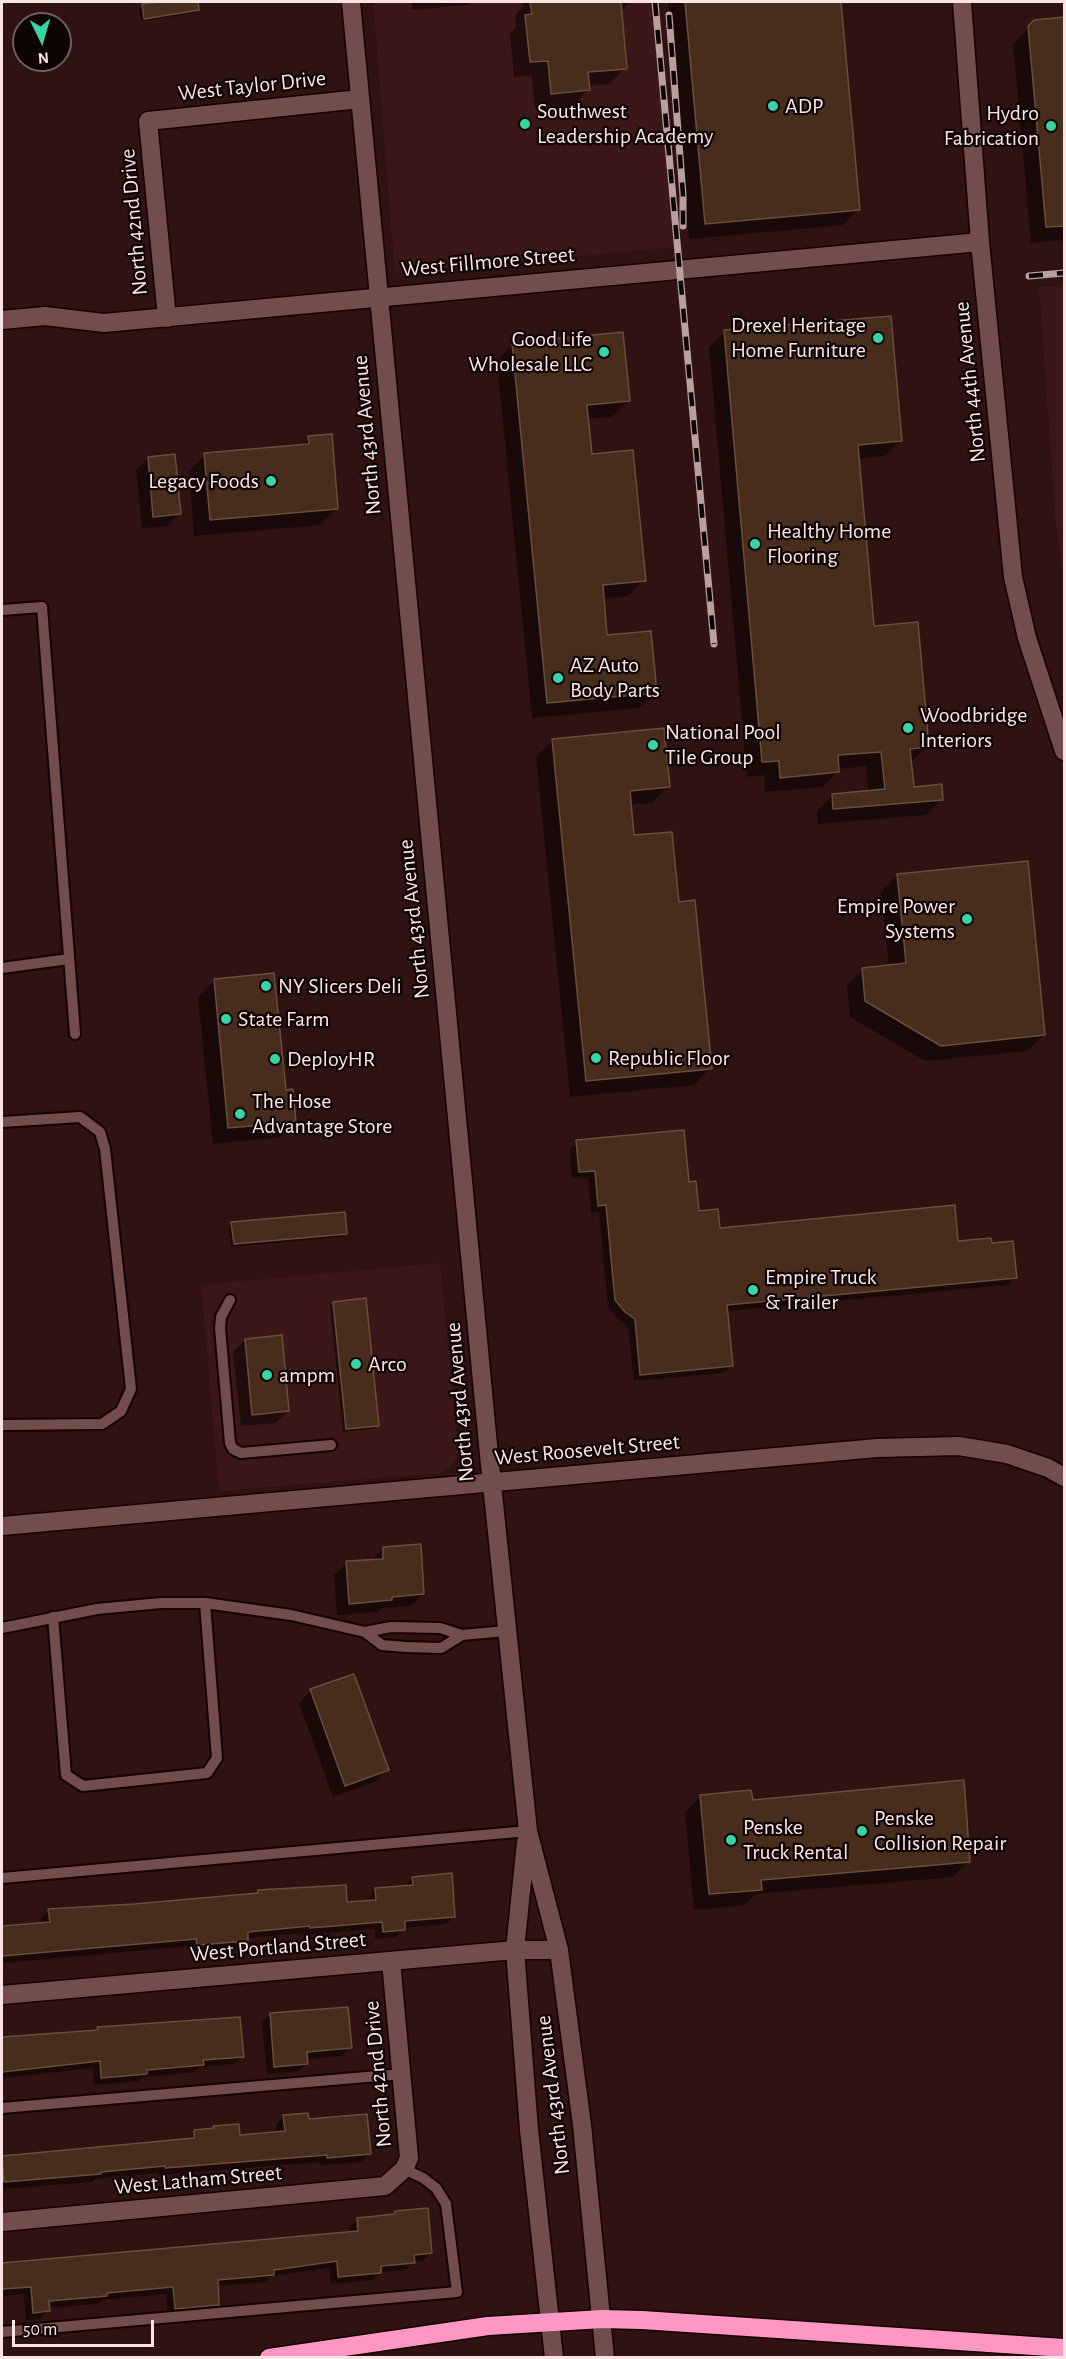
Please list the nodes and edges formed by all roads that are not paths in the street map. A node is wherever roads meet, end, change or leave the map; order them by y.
1 (351, 2) edge
2 (962, 2) edge
3 (360, 99) junction
4 (148, 121) joint
5 (980, 242) junction
6 (378, 297) junction
7 (167, 318) junction
8 (2, 320) edge
9 (2, 610) edge
10 (1065, 751) edge
11 (69, 960) junction
12 (2, 968) edge
13 (75, 1034) dead end
14 (2, 1122) edge
15 (230, 1300) dead end
16 (2, 1425) edge
17 (332, 1445) dead end
18 (1065, 1477) edge
19 (491, 1482) junction
20 (2, 1526) edge
21 (205, 1603) junction
22 (53, 1617) junction
23 (2, 1628) edge
24 (506, 1630) junction
25 (365, 1632) junction
26 (462, 1635) junction
27 (528, 1831) junction
28 (2, 1878) edge
29 (515, 1950) junction
30 (559, 1950) junction
31 (392, 1961) junction
32 (2, 1995) edge
33 (402, 2074) junction
34 (2, 2108) edge
35 (400, 2174) junction
36 (2, 2222) edge
37 (602, 2319) junction
38 (550, 2321) junction
39 (2, 2332) edge
40 (1065, 2348) edge
41 (269, 2358) edge
42 (554, 2358) edge
43 (605, 2358) edge

1 - 3 street, North 43rd Avenue
2 - 5 street, North 44th Avenue
3 - 4 street, West Taylor Drive
3 - 6 street, North 43rd Avenue
4 - 7 street, North 42nd Drive
5 - 6 street, West Fillmore Street
5 - 10 street, North 44th Avenue
6 - 7 street, West Fillmore Street
6 - 19 street, North 43rd Avenue
7 - 8 street, West Fillmore Street
9 - 11 lane
11 - 12 lane
11 - 13 lane
14 - 16 lane
15 - 17 lane
18 - 19 street, West Roosevelt Street
19 - 20 street, West Roosevelt Street
19 - 24 street, North 43rd Avenue
21 - 22 lane
21 - 22 lane
21 - 25 lane
22 - 23 lane
24 - 26 lane
24 - 27 street, North 43rd Avenue
25 - 26 lane
25 - 26 lane
27 - 28 lane
27 - 29 street, North 43rd Avenue
27 - 30 street, North 43rd Avenue
29 - 30 street, West Portland Street
29 - 31 street, West Portland Street
29 - 38 street, North 43rd Avenue
30 - 37 street, North 43rd Avenue
31 - 32 street, West Portland Street
31 - 33 street, North 42nd Drive
33 - 34 lane
33 - 35 street, North 42nd Drive
35 - 36 street, West Latham Street
35 - 39 lane
37 - 38 highway
37 - 40 highway
37 - 43 street, North 43rd Avenue
38 - 41 highway
38 - 42 street, North 43rd Avenue

